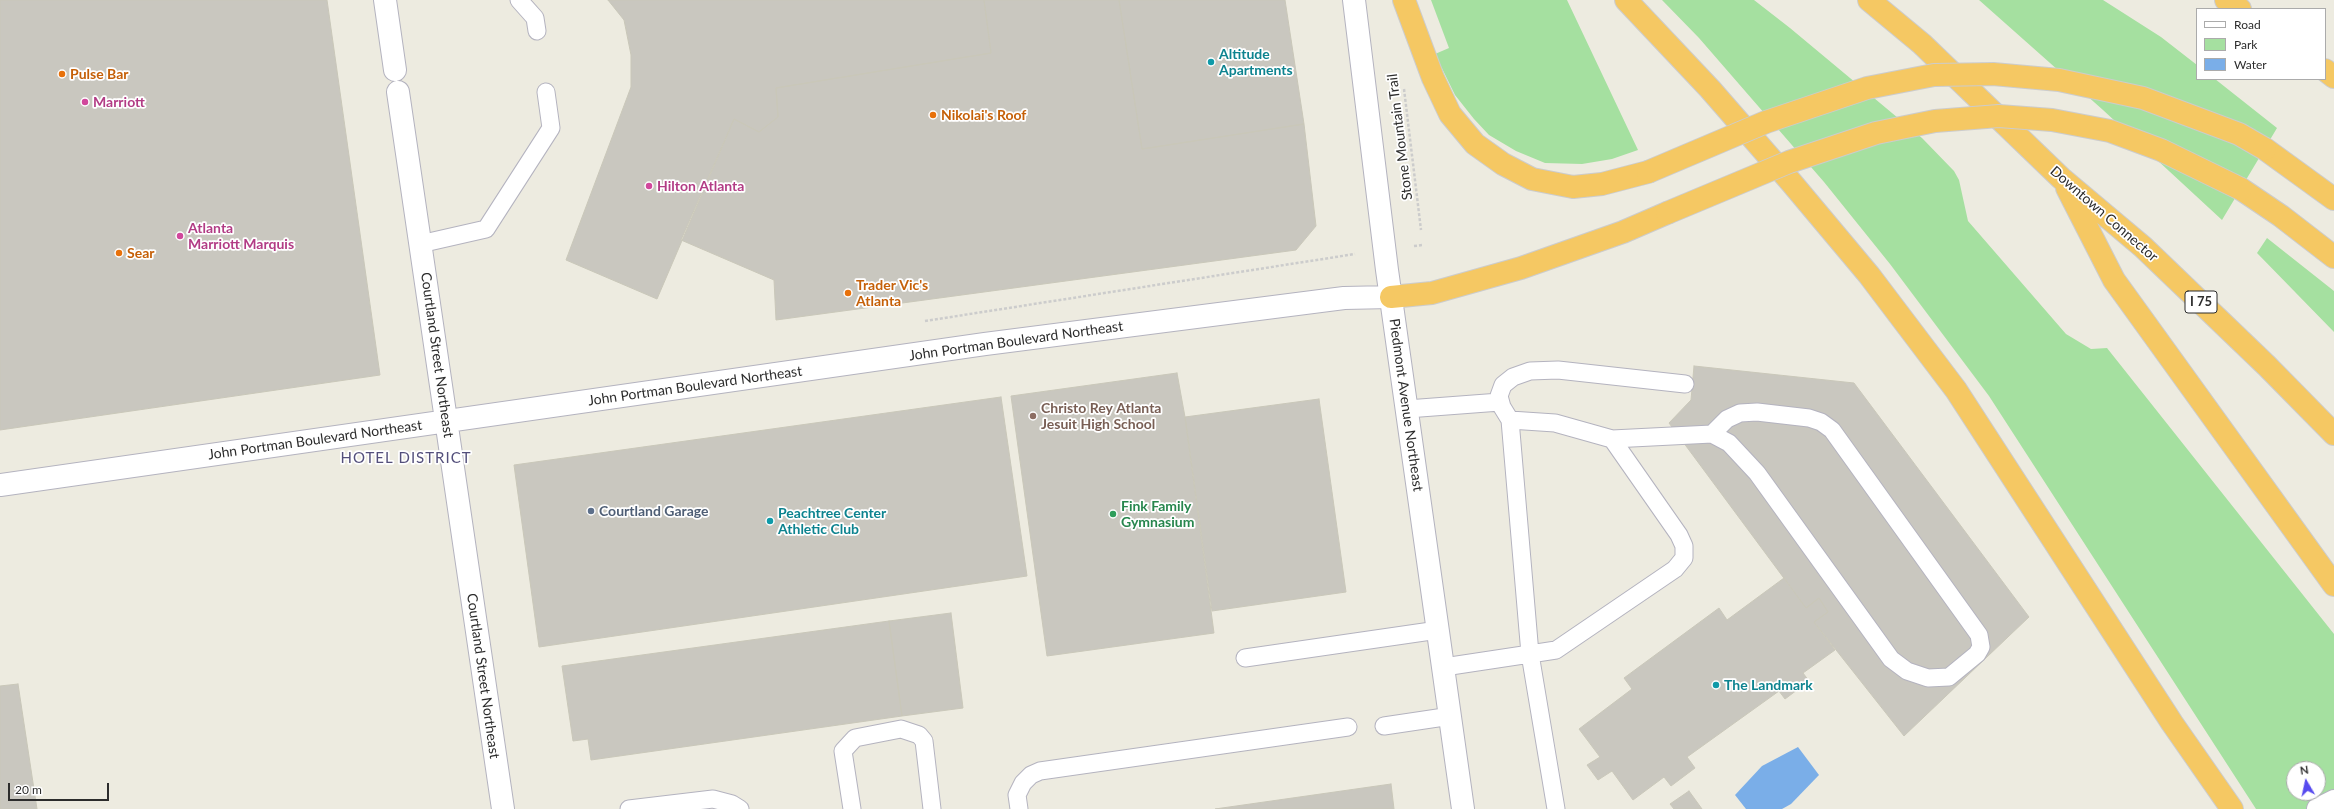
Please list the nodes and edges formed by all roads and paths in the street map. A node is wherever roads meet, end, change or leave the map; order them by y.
1 (385, 0) edge
2 (519, 0) edge
3 (1354, 0) edge
4 (1404, 0) edge
5 (1626, 0) edge
6 (1869, 0) edge
7 (2226, 0) edge
8 (2238, 8) edge
9 (537, 31) dead end
10 (395, 70) dead end
11 (2326, 71) edge
12 (2334, 77) edge
13 (1403, 81) dead end
14 (398, 92) dead end
15 (546, 92) dead end
16 (2061, 178) junction
17 (2334, 198) edge
18 (1421, 230) dead end
19 (420, 244) junction
20 (2334, 258) edge
21 (1391, 296) junction
22 (1685, 384) dead end
23 (1500, 402) junction
24 (1407, 409) junction
25 (1510, 420) junction
26 (446, 422) junction
27 (1712, 434) junction
28 (2334, 434) edge
29 (1612, 439) junction
30 (0, 485) edge
31 (2334, 586) edge
32 (1438, 630) junction
33 (1530, 654) junction
34 (1245, 658) dead end
35 (1444, 667) junction
36 (1451, 716) junction
37 (1384, 726) dead end
38 (1348, 727) dead end
39 (2334, 802) edge
40 (503, 809) edge
41 (629, 809) edge
42 (740, 809) edge
43 (852, 809) edge
44 (932, 809) edge
45 (1019, 809) edge
46 (1463, 809) edge
47 (1556, 809) edge
48 (2232, 809) edge
49 (2318, 809) edge

1 - 10 main road
2 - 9 lane
3 - 21 main road, Piedmont Avenue Northeast
4 - 17 highway, bridge
5 - 48 highway
6 - 16 highway, Downtown Connector / I 75
7 - 8 highway
11 - 12 highway
13 - 18 path, Stone Mountain Trail
14 - 19 main road, Courtland Street Northeast
15 - 19 lane
16 - 28 highway, Downtown Connector / I 75
16 - 31 highway
19 - 26 main road, Courtland Street Northeast
20 - 21 highway, bridge
21 - 24 main road, Piedmont Avenue Northeast
21 - 26 main road, John Portman Boulevard Northeast
22 - 23 lane
23 - 24 lane
23 - 25 lane
24 - 32 main road, Piedmont Avenue Northeast
25 - 29 lane
25 - 33 lane
26 - 30 main road, John Portman Boulevard Northeast
26 - 40 main road, Courtland Street Northeast
27 - 27 lane
27 - 29 lane
29 - 33 lane
32 - 34 lane
32 - 35 main road, Piedmont Avenue Northeast
33 - 35 lane
33 - 47 lane
35 - 36 main road, Piedmont Avenue Northeast
36 - 37 lane
36 - 46 main road, Piedmont Avenue Northeast
38 - 45 lane
39 - 49 main road
41 - 42 lane
43 - 44 lane

